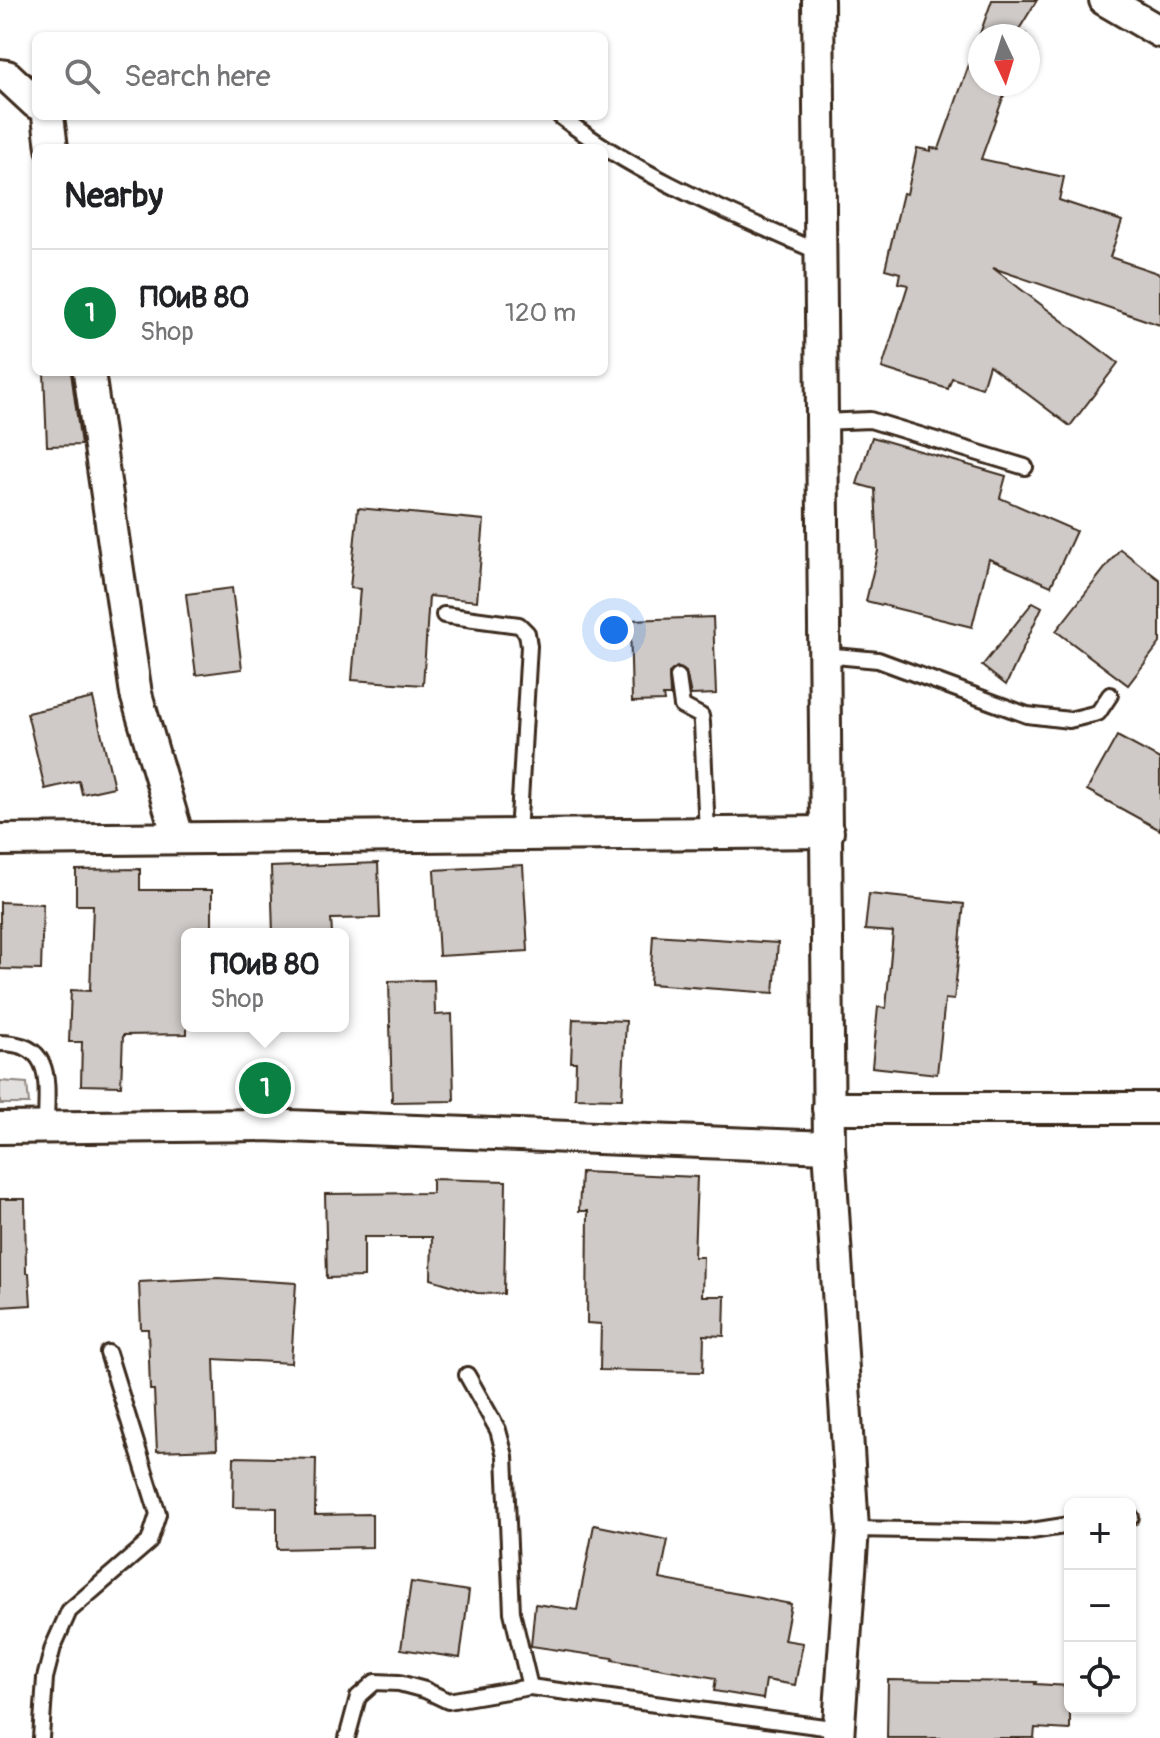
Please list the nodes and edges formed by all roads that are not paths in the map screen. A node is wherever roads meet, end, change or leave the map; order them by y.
1 (818, 0) edge
2 (1105, 0) edge
3 (1160, 32) edge
4 (0, 75) edge
5 (32, 99) edge
6 (48, 120) edge
7 (565, 120) edge
8 (52, 144) edge
9 (600, 144) edge
10 (608, 149) edge
11 (819, 252) junction
12 (90, 376) edge
13 (821, 422) junction
14 (1025, 467) dead end
15 (444, 615) dead end
16 (824, 655) junction
17 (678, 677) dead end
18 (1110, 695) dead end
19 (828, 832) junction
20 (707, 833) junction
21 (518, 835) junction
22 (178, 837) junction
23 (0, 840) edge
24 (0, 1043) edge
25 (828, 1108) junction
26 (1160, 1108) edge
27 (0, 1128) edge
28 (46, 1128) junction
29 (829, 1147) junction
30 (108, 1353) dead end
31 (467, 1375) dead end
32 (1064, 1526) edge
33 (853, 1529) junction
34 (530, 1687) junction
35 (839, 1733) edge
36 (41, 1738) edge
37 (347, 1738) edge

1 - 11 street
2 - 3 street
4 - 5 street
6 - 8 street
7 - 9 lane
10 - 11 lane
11 - 13 street
12 - 22 street
13 - 14 lane
13 - 16 street
15 - 21 lane
16 - 18 lane
16 - 19 street
17 - 20 lane
19 - 20 street
19 - 25 street
20 - 21 street
21 - 22 street
22 - 23 street
24 - 28 lane
25 - 26 street
25 - 29 street
27 - 28 street
28 - 29 street
29 - 33 street
30 - 36 lane
31 - 34 lane
32 - 33 lane
33 - 35 street
34 - 35 lane
34 - 37 lane

